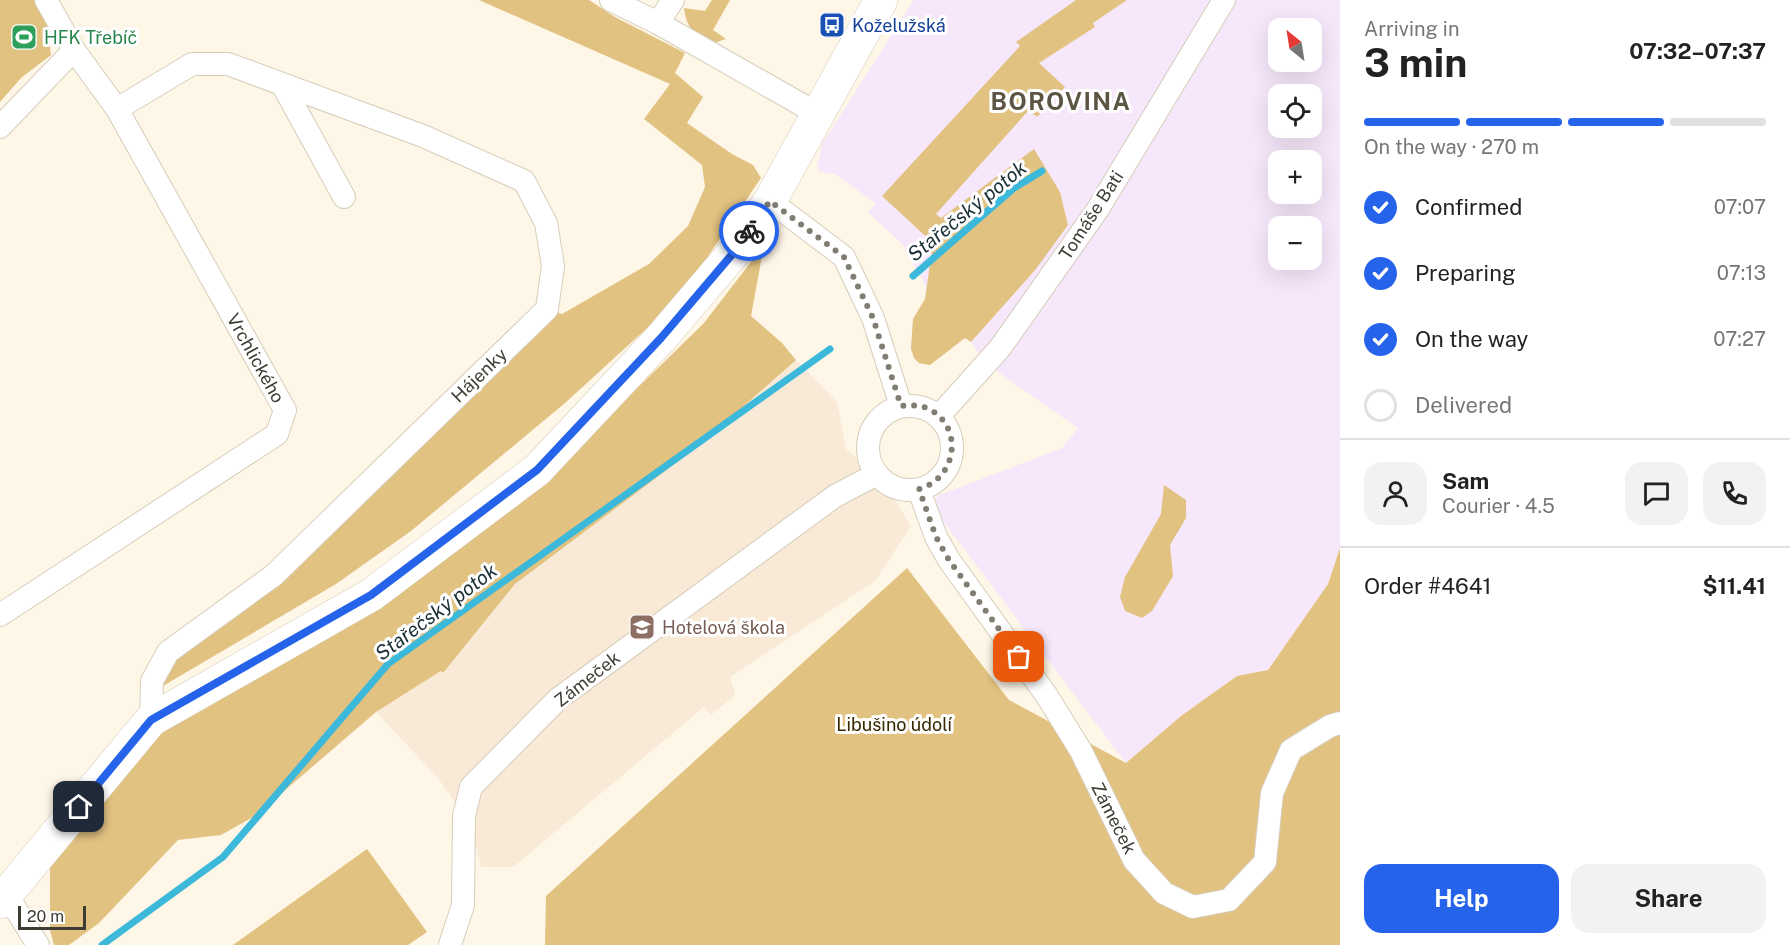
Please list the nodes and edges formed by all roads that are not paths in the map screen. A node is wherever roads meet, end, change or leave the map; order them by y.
1 (46, 0) edge
2 (611, 0) edge
3 (673, 0) edge
4 (881, 0) edge
5 (1224, 0) edge
6 (658, 23) junction
7 (74, 50) junction
8 (282, 84) junction
9 (117, 109) junction
10 (818, 114) junction
11 (0, 127) edge
12 (344, 197) dead end
13 (770, 201) junction
14 (901, 406) junction
15 (939, 416) junction
16 (877, 474) junction
17 (919, 489) junction
18 (0, 615) edge
19 (151, 720) junction
20 (1340, 723) edge
21 (3, 898) edge
22 (38, 945) edge
23 (450, 945) edge

1 - 7 street, Vrchlického
2 - 6 street
3 - 6 street
4 - 10 main road
5 - 15 street, Tomáše Bati
6 - 10 street
7 - 9 street, Vrchlického
7 - 11 street
8 - 9 street, Hájenky
8 - 12 street
8 - 19 street, Hájenky
9 - 18 street, Vrchlického
10 - 13 main road
13 - 14 street
13 - 19 main road
14 - 15 street
14 - 16 street
15 - 17 street
16 - 17 street
16 - 23 street, Zámeček
17 - 20 street, Zámeček
19 - 21 main road
21 - 22 street

